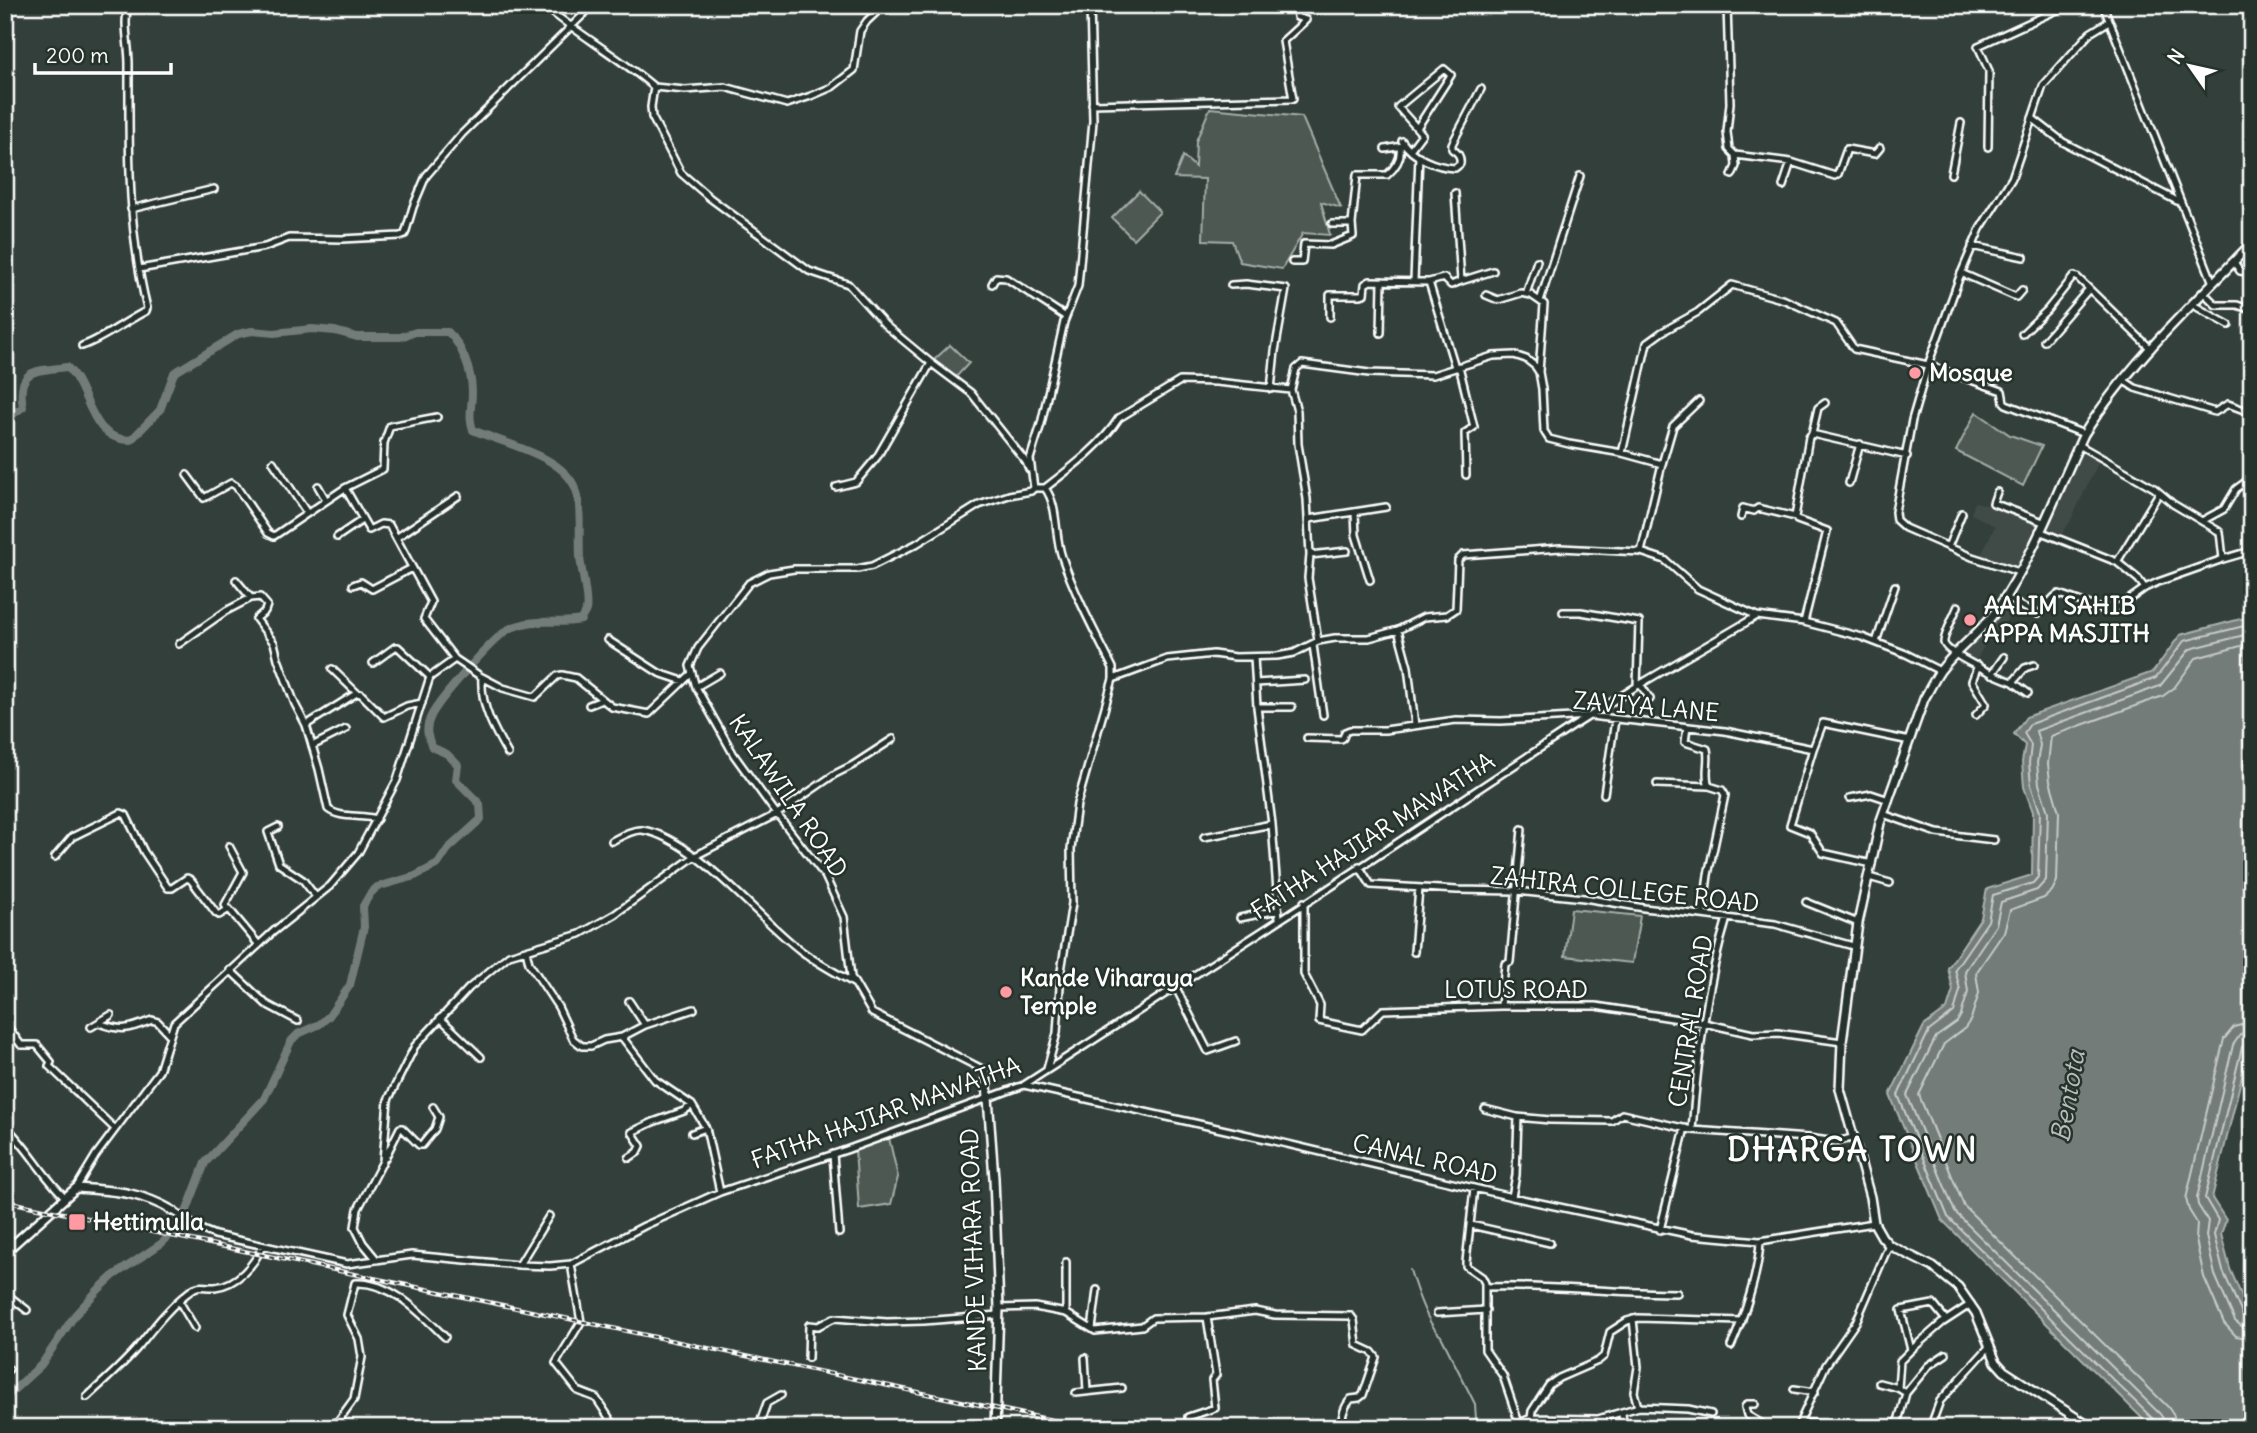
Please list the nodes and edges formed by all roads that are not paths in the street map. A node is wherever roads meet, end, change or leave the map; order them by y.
1 (128, 5) edge
2 (543, 5) edge
3 (595, 5) edge
4 (884, 5) edge
5 (1090, 5) edge
6 (1296, 5) edge
7 (1727, 5) edge
8 (2068, 5) edge
9 (2103, 5) edge
10 (2108, 22) junction
11 (571, 28) junction
12 (654, 87) junction
13 (1481, 89) dead end
14 (1093, 104) junction
15 (2032, 118) junction
16 (1961, 123) dead end
17 (1417, 128) junction
18 (1404, 146) junction
19 (1988, 147) dead end
20 (1880, 148) dead end
21 (1385, 149) dead end
22 (1735, 155) junction
23 (1419, 156) junction
24 (1791, 162) junction
25 (1951, 174) dead end
26 (1732, 175) dead end
27 (1580, 176) dead end
28 (1783, 186) dead end
29 (214, 189) dead end
30 (1455, 193) dead end
31 (2181, 203) junction
32 (131, 209) junction
33 (1332, 223) dead end
34 (1352, 224) junction
35 (2252, 243) edge
36 (1972, 246) junction
37 (2024, 257) dead end
38 (1537, 261) dead end
39 (1292, 262) dead end
40 (2234, 262) junction
41 (139, 269) junction
42 (1493, 271) dead end
43 (1961, 272) junction
44 (2252, 273) edge
45 (1382, 281) junction
46 (1414, 281) junction
47 (1461, 281) junction
48 (1429, 282) junction
49 (2213, 283) junction
50 (992, 284) dead end
51 (1231, 285) dead end
52 (2089, 289) junction
53 (2022, 290) dead end
54 (2204, 293) junction
55 (1526, 294) junction
56 (1486, 296) dead end
57 (1540, 301) junction
58 (2193, 305) junction
59 (2252, 310) edge
60 (1066, 317) junction
61 (1330, 317) dead end
62 (2230, 325) dead end
63 (1381, 333) dead end
64 (2022, 334) dead end
65 (2044, 341) dead end
66 (82, 346) dead end
67 (2151, 349) junction
68 (931, 363) junction
69 (1928, 365) junction
70 (1457, 367) junction
71 (1539, 372) junction
72 (2123, 380) junction
73 (1271, 389) junction
74 (1291, 390) junction
75 (1699, 401) dead end
76 (1825, 403) dead end
77 (2252, 413) edge
78 (437, 417) dead end
79 (1812, 434) junction
80 (2084, 434) junction
81 (1860, 444) junction
82 (2079, 444) junction
83 (1622, 453) junction
84 (1907, 456) junction
85 (273, 462) dead end
86 (1662, 464) junction
87 (1030, 472) junction
88 (187, 475) dead end
89 (1466, 475) dead end
90 (2251, 478) edge
91 (1849, 483) dead end
92 (318, 486) dead end
93 (836, 487) dead end
94 (345, 488) junction
95 (1034, 488) junction
96 (1045, 488) junction
97 (1997, 492) dead end
98 (2159, 493) junction
99 (458, 496) dead end
100 (326, 500) junction
101 (1386, 507) dead end
102 (307, 513) junction
103 (1355, 513) junction
104 (1962, 513) dead end
105 (1741, 517) dead end
106 (1795, 517) junction
107 (1309, 519) junction
108 (362, 520) junction
109 (2043, 522) junction
110 (2202, 522) junction
111 (2039, 531) junction
112 (337, 537) dead end
113 (396, 538) junction
114 (1948, 547) junction
115 (1347, 551) dead end
116 (1641, 552) junction
117 (1310, 555) junction
118 (2252, 556) edge
119 (2223, 559) junction
120 (2117, 562) junction
121 (412, 568) junction
122 (2019, 572) junction
123 (236, 580) dead end
124 (1370, 580) dead end
125 (353, 585) dead end
126 (1895, 586) dead end
127 (2144, 588) junction
128 (251, 598) junction
129 (2004, 598) junction
130 (1958, 606) dead end
131 (1563, 612) dead end
132 (1757, 616) junction
133 (1804, 622) junction
134 (1398, 630) junction
135 (608, 640) dead end
136 (1876, 642) junction
137 (1316, 643) junction
138 (179, 644) dead end
139 (1956, 654) junction
140 (1254, 657) junction
141 (2004, 657) dead end
142 (457, 660) junction
143 (373, 663) dead end
144 (1978, 665) junction
145 (2034, 665) dead end
146 (332, 669) dead end
147 (1940, 671) junction
148 (720, 673) dead end
149 (691, 674) junction
150 (1992, 674) junction
151 (481, 676) junction
152 (430, 677) junction
153 (1113, 679) junction
154 (1305, 680) dead end
155 (683, 681) junction
156 (2013, 682) junction
157 (1256, 683) junction
158 (1638, 685) junction
159 (696, 687) junction
160 (357, 693) junction
161 (2028, 693) dead end
162 (1650, 699) dead end
163 (602, 700) junction
164 (422, 703) junction
165 (589, 705) dead end
166 (1257, 707) junction
167 (1292, 707) dead end
168 (1323, 715) dead end
169 (1976, 715) dead end
170 (1590, 716) junction
171 (1615, 720) junction
172 (306, 725) junction
173 (1415, 725) junction
174 (1687, 727) junction
175 (346, 729) dead end
176 (1307, 738) dead end
177 (892, 739) dead end
178 (1910, 741) junction
179 (312, 746) junction
180 (1813, 749) junction
181 (508, 754) dead end
182 (1657, 784) dead end
183 (1709, 786) junction
184 (1604, 794) dead end
185 (1850, 798) dead end
186 (1889, 800) junction
187 (777, 814) junction
188 (1883, 814) junction
189 (377, 819) junction
190 (1272, 824) junction
191 (278, 827) dead end
192 (1522, 829) dead end
193 (1204, 837) dead end
194 (1994, 840) dead end
195 (612, 841) dead end
196 (229, 846) dead end
197 (695, 856) junction
198 (55, 857) dead end
199 (1872, 864) junction
200 (1359, 866) junction
201 (1869, 877) junction
202 (1890, 883) dead end
203 (1419, 888) junction
204 (1516, 891) junction
205 (316, 897) junction
206 (1304, 902) junction
207 (1806, 902) dead end
208 (227, 909) junction
209 (1278, 910) junction
210 (1703, 914) junction
211 (1240, 918) dead end
212 (1279, 918) junction
213 (1727, 918) junction
214 (1858, 923) junction
215 (259, 945) junction
216 (1853, 946) junction
217 (526, 950) junction
218 (1413, 952) dead end
219 (230, 971) junction
220 (856, 985) junction
221 (1175, 986) junction
222 (629, 1001) dead end
223 (1501, 1006) junction
224 (694, 1009) dead end
225 (111, 1015) dead end
226 (440, 1017) junction
227 (298, 1021) dead end
228 (5, 1023) edge
229 (99, 1023) junction
230 (1704, 1023) junction
231 (645, 1025) junction
232 (91, 1027) dead end
233 (170, 1035) junction
234 (622, 1037) junction
235 (1236, 1041) dead end
236 (1842, 1042) junction
237 (481, 1057) dead end
238 (1047, 1069) junction
239 (986, 1071) joint
240 (1024, 1084) junction
241 (988, 1098) junction
242 (692, 1105) junction
243 (433, 1107) dead end
244 (1485, 1109) dead end
245 (1518, 1117) junction
246 (5, 1126) edge
247 (706, 1128) junction
248 (1685, 1128) junction
249 (115, 1129) junction
250 (1692, 1130) junction
251 (692, 1133) dead end
252 (1852, 1138) junction
253 (833, 1154) junction
254 (629, 1158) dead end
255 (383, 1161) junction
256 (76, 1188) junction
257 (1474, 1188) junction
258 (720, 1192) junction
259 (1511, 1197) junction
260 (65, 1198) junction
261 (173, 1211) joint
262 (549, 1216) dead end
263 (1874, 1223) junction
264 (1471, 1225) junction
265 (1660, 1230) junction
266 (839, 1233) dead end
267 (5, 1236) edge
268 (1760, 1241) junction
269 (15, 1243) junction
270 (1550, 1243) dead end
271 (1889, 1245) junction
272 (262, 1246) junction
273 (5, 1252) edge
274 (377, 1260) junction
275 (1066, 1262) dead end
276 (571, 1264) junction
277 (519, 1265) junction
278 (1485, 1287) junction
279 (1097, 1290) dead end
280 (5, 1293) edge
281 (1677, 1293) dead end
282 (179, 1301) junction
283 (1971, 1304) junction
284 (27, 1310) dead end
285 (1486, 1310) junction
286 (999, 1311) junction
287 (1066, 1313) junction
288 (1437, 1313) dead end
289 (1208, 1317) junction
290 (1633, 1319) junction
291 (1946, 1320) junction
292 (1742, 1321) junction
293 (195, 1328) dead end
294 (1092, 1329) junction
295 (445, 1337) dead end
296 (1731, 1346) dead end
297 (1989, 1347) junction
298 (1911, 1350) junction
299 (1946, 1354) dead end
300 (808, 1358) dead end
301 (1086, 1358) dead end
302 (1879, 1383) dead end
303 (1122, 1388) dead end
304 (1898, 1388) junction
305 (1794, 1389) dead end
306 (1087, 1391) junction
307 (1076, 1392) dead end
308 (1815, 1392) junction
309 (1906, 1393) junction
310 (781, 1395) dead end
311 (88, 1397) dead end
312 (1755, 1404) dead end
313 (1638, 1407) junction
314 (1622, 1412) junction
315 (1711, 1414) dead end
316 (1531, 1418) junction
317 (1518, 1425) edge
318 (1799, 1425) edge
319 (333, 1428) edge
320 (616, 1428) edge
321 (758, 1428) edge
322 (995, 1428) edge
323 (1189, 1428) edge
324 (1341, 1428) edge
325 (1623, 1428) edge
326 (1769, 1428) edge
327 (1882, 1428) edge
328 (1896, 1428) edge
329 (1930, 1428) edge
330 (2091, 1428) edge

1 - 32 street
2 - 11 street
3 - 11 street
4 - 12 street
5 - 14 street
6 - 14 street
7 - 22 street
8 - 19 street
9 - 10 street
10 - 15 street
10 - 31 street
11 - 12 street
11 - 41 street
12 - 68 street
13 - 23 street
14 - 60 street
15 - 31 street
15 - 36 street
16 - 25 street
17 - 17 street
17 - 18 street
18 - 21 street
18 - 23 street
18 - 34 street
20 - 24 street
22 - 24 street
22 - 26 street
23 - 46 street
24 - 28 street
27 - 57 street
29 - 32 street
30 - 47 street
31 - 49 street
32 - 41 street
33 - 34 street
34 - 39 street
35 - 40 main road
36 - 37 street
36 - 43 street
38 - 55 street
40 - 44 street
40 - 49 main road
41 - 66 street
42 - 47 street
43 - 53 street
43 - 69 street
45 - 46 street
45 - 61 street
45 - 63 street
46 - 48 street
47 - 48 street
48 - 70 street
49 - 54 main road
50 - 60 street
51 - 73 street
52 - 64 street
52 - 65 street
52 - 67 street
54 - 58 main road
54 - 59 street
55 - 56 street
55 - 57 street
57 - 71 street
58 - 62 street
58 - 67 main road
60 - 87 street
67 - 72 main road
68 - 87 street
68 - 93 street
69 - 80 street
69 - 83 street
69 - 84 street
70 - 71 street
70 - 74 street
70 - 89 street
71 - 83 street
72 - 77 street
72 - 80 main road
73 - 74 street
73 - 96 street
74 - 107 street
75 - 86 street
76 - 79 street
78 - 94 street
79 - 81 street
79 - 106 street
80 - 82 main road
81 - 84 street
81 - 91 street
82 - 98 street
82 - 109 main road
83 - 86 street
84 - 114 street
85 - 102 street
86 - 116 street
87 - 95 street
88 - 102 street
90 - 110 street
92 - 100 street
94 - 100 street
94 - 108 street
95 - 96 street
95 - 149 street
96 - 153 street
97 - 109 street
98 - 110 street
98 - 120 street
99 - 113 street
100 - 102 street
101 - 103 street
103 - 107 street
103 - 124 street
104 - 114 street
105 - 106 street
106 - 133 street
107 - 117 street
108 - 112 street
108 - 113 street
109 - 111 main road
110 - 119 street
111 - 120 street
111 - 122 main road
113 - 121 street
114 - 122 street
115 - 117 street
116 - 132 street
116 - 134 street
117 - 137 street
118 - 119 street
119 - 127 street
120 - 127 street
121 - 125 street
121 - 142 street
122 - 129 main road
123 - 128 street
126 - 136 street
127 - 129 street
128 - 138 street
128 - 172 street
129 - 139 main road
130 - 139 street
131 - 158 street
132 - 133 street
132 - 158 street, FATHA HAJIAR MAWATHA
133 - 136 street
134 - 137 street
134 - 173 street
135 - 155 street
136 - 147 street
137 - 140 street
137 - 168 street
139 - 144 street
139 - 147 main road
140 - 153 street
140 - 157 street
141 - 150 street
142 - 151 street
142 - 152 street
143 - 152 street
144 - 150 street
144 - 169 street
145 - 156 street
146 - 160 street
147 - 178 main road
148 - 159 street
149 - 155 street
149 - 159 street, KALAWILA ROAD
150 - 156 street
151 - 163 street
151 - 181 street
152 - 164 street
153 - 238 street
154 - 157 street
155 - 163 street
156 - 161 street
157 - 166 street
158 - 162 street
158 - 170 street, FATHA HAJIAR MAWATHA
159 - 187 street, KALAWILA ROAD
160 - 164 street
160 - 172 street
163 - 165 street
164 - 189 street
166 - 167 street
166 - 190 street
170 - 171 street, ZAVIYA LANE
170 - 173 street, ZAVIYA LANE
170 - 200 street, FATHA HAJIAR MAWATHA
171 - 174 street, ZAVIYA LANE
171 - 184 street
172 - 179 street
173 - 176 street, ZAVIYA LANE
174 - 180 street, ZAVIYA LANE
174 - 183 street, CENTRAL ROAD
175 - 179 street
177 - 187 street
178 - 180 street
178 - 186 main road
179 - 189 street
180 - 199 street
182 - 183 street
183 - 210 street, CENTRAL ROAD
185 - 186 street
186 - 188 main road
187 - 197 street
187 - 220 street, KALAWILA ROAD
188 - 194 street
188 - 199 main road
189 - 205 street
190 - 193 street
190 - 209 street
191 - 205 street
192 - 204 street
195 - 197 street
196 - 208 street
197 - 217 street
197 - 220 street
198 - 208 street
199 - 201 main road
200 - 203 street, ZAHIRA COLLEGE ROAD
200 - 206 street, FATHA HAJIAR MAWATHA
201 - 202 street
201 - 214 main road
203 - 204 street, ZAHIRA COLLEGE ROAD
203 - 218 street
204 - 210 street, ZAHIRA COLLEGE ROAD
204 - 223 street
205 - 215 street
206 - 212 street, FATHA HAJIAR MAWATHA
206 - 223 street, LOTUS ROAD
207 - 214 street
208 - 215 street
209 - 211 street
209 - 212 street
210 - 213 street, ZAHIRA COLLEGE ROAD
212 - 221 street, FATHA HAJIAR MAWATHA
213 - 216 street, ZAHIRA COLLEGE ROAD
213 - 230 street, CENTRAL ROAD
214 - 216 main road
215 - 219 street
216 - 236 main road
217 - 226 street
217 - 234 street
219 - 227 street
219 - 233 street
220 - 239 street, KALAWILA ROAD
221 - 235 street
221 - 238 street, FATHA HAJIAR MAWATHA
222 - 231 street
223 - 230 street, LOTUS ROAD
224 - 231 street
225 - 229 street
226 - 237 street
226 - 255 street
228 - 249 street
229 - 232 street
229 - 233 street
230 - 236 street, LOTUS ROAD
230 - 250 street, CENTRAL ROAD
231 - 234 street
233 - 249 street
234 - 242 street
236 - 252 main road
238 - 240 street, FATHA HAJIAR MAWATHA
239 - 241 main road, KANDE VIHARA ROAD
240 - 241 street, FATHA HAJIAR MAWATHA
240 - 257 street, CANAL ROAD
241 - 253 street, FATHA HAJIAR MAWATHA
241 - 286 main road, KANDE VIHARA ROAD
242 - 247 street
242 - 254 street
243 - 255 street
244 - 245 street
245 - 248 street
245 - 259 street
246 - 260 street
247 - 251 street
247 - 258 street
248 - 250 street
248 - 265 street
249 - 256 street
250 - 252 street
252 - 263 main road
253 - 258 street, FATHA HAJIAR MAWATHA
253 - 266 street
255 - 274 street
256 - 260 main road
256 - 261 main road
257 - 259 street, CANAL ROAD
257 - 264 street
258 - 276 street, FATHA HAJIAR MAWATHA
259 - 265 street, CANAL ROAD
260 - 269 main road
261 - 272 street, FATHA HAJIAR MAWATHA
262 - 277 street
263 - 268 street, CANAL ROAD
263 - 271 main road
264 - 270 street
264 - 278 street
265 - 268 street, CANAL ROAD
267 - 269 street
268 - 292 street
269 - 273 main road
271 - 283 main road
271 - 308 street
272 - 274 street, FATHA HAJIAR MAWATHA
272 - 282 street
274 - 277 street, FATHA HAJIAR MAWATHA
275 - 287 street
276 - 277 street, FATHA HAJIAR MAWATHA
276 - 320 street
278 - 281 street
278 - 285 street
279 - 294 street
280 - 284 street
282 - 293 street
282 - 311 street
283 - 291 street
283 - 297 main road
285 - 288 street
285 - 317 street
286 - 287 street
286 - 300 street
286 - 322 main road, KANDE VIHARA ROAD
287 - 294 street
289 - 294 street
289 - 323 street
289 - 324 street
290 - 292 street
290 - 313 street
290 - 316 street
291 - 298 street
291 - 298 street
292 - 296 street
295 - 319 street
297 - 329 street
297 - 330 main road
298 - 304 street
299 - 309 street
301 - 306 street
302 - 304 street
303 - 306 street
304 - 309 street
305 - 308 street
306 - 307 street
308 - 318 street
309 - 328 street
310 - 321 street
312 - 326 street
313 - 314 street
313 - 315 street
314 - 316 street
314 - 325 street
316 - 317 street
318 - 327 street

